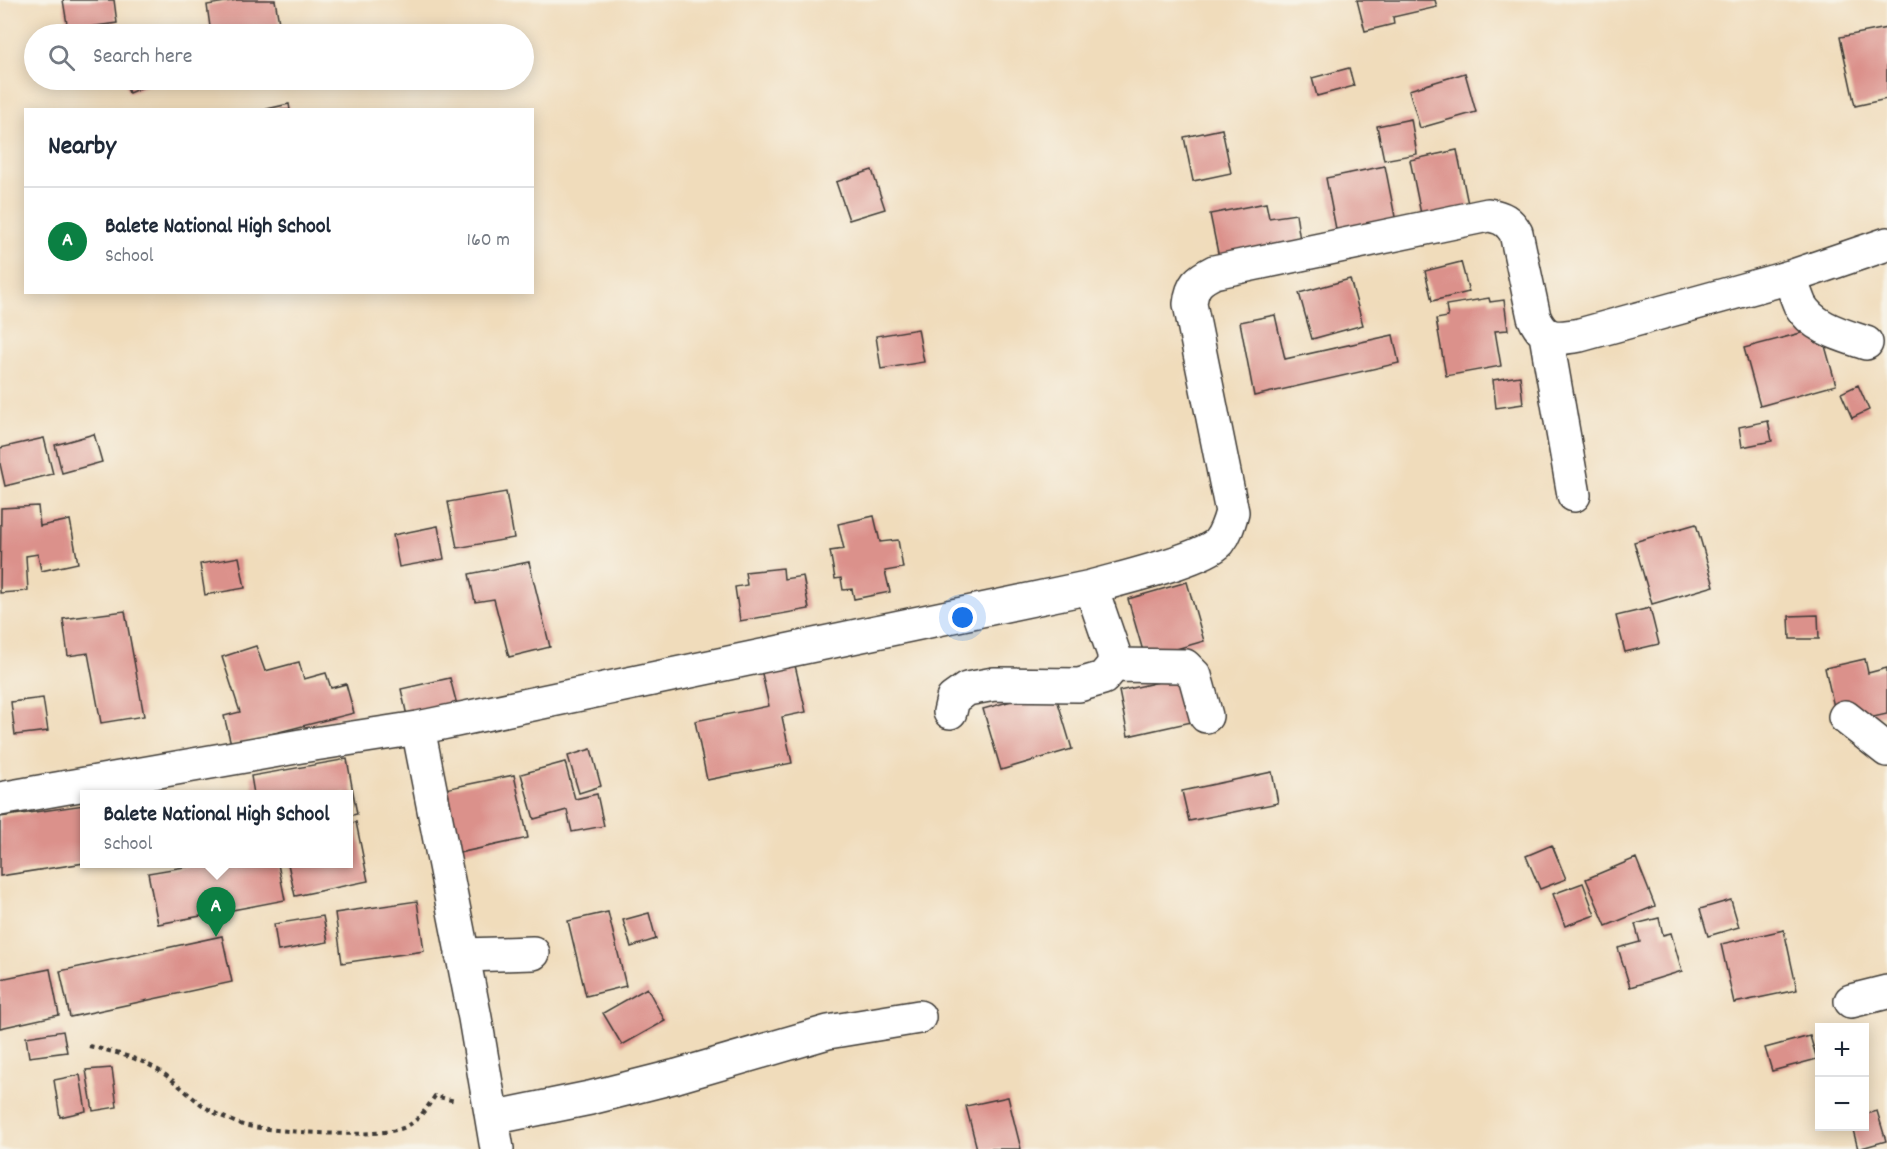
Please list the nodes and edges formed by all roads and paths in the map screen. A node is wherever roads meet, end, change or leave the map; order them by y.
1 (1887, 244) edge
2 (1790, 277) junction
3 (1546, 335) junction
4 (1866, 343) dead end
5 (1574, 495) dead end
6 (1091, 587) junction
7 (1114, 665) junction
8 (950, 712) dead end
9 (1206, 716) dead end
10 (1845, 717) dead end
11 (418, 728) junction
12 (1887, 750) edge
13 (0, 799) edge
14 (533, 953) dead end
15 (462, 955) junction
16 (1887, 992) edge
17 (1851, 1001) dead end
18 (918, 1017) dead end
19 (89, 1046) dead end
20 (493, 1125) edge

1 - 2 street
2 - 3 street
2 - 4 street
3 - 5 street
3 - 6 street
6 - 7 street
6 - 11 street
7 - 8 street
7 - 9 street
10 - 12 street
11 - 13 street
11 - 15 street
14 - 15 street
15 - 20 street
16 - 17 street
18 - 20 street
19 - 20 path

